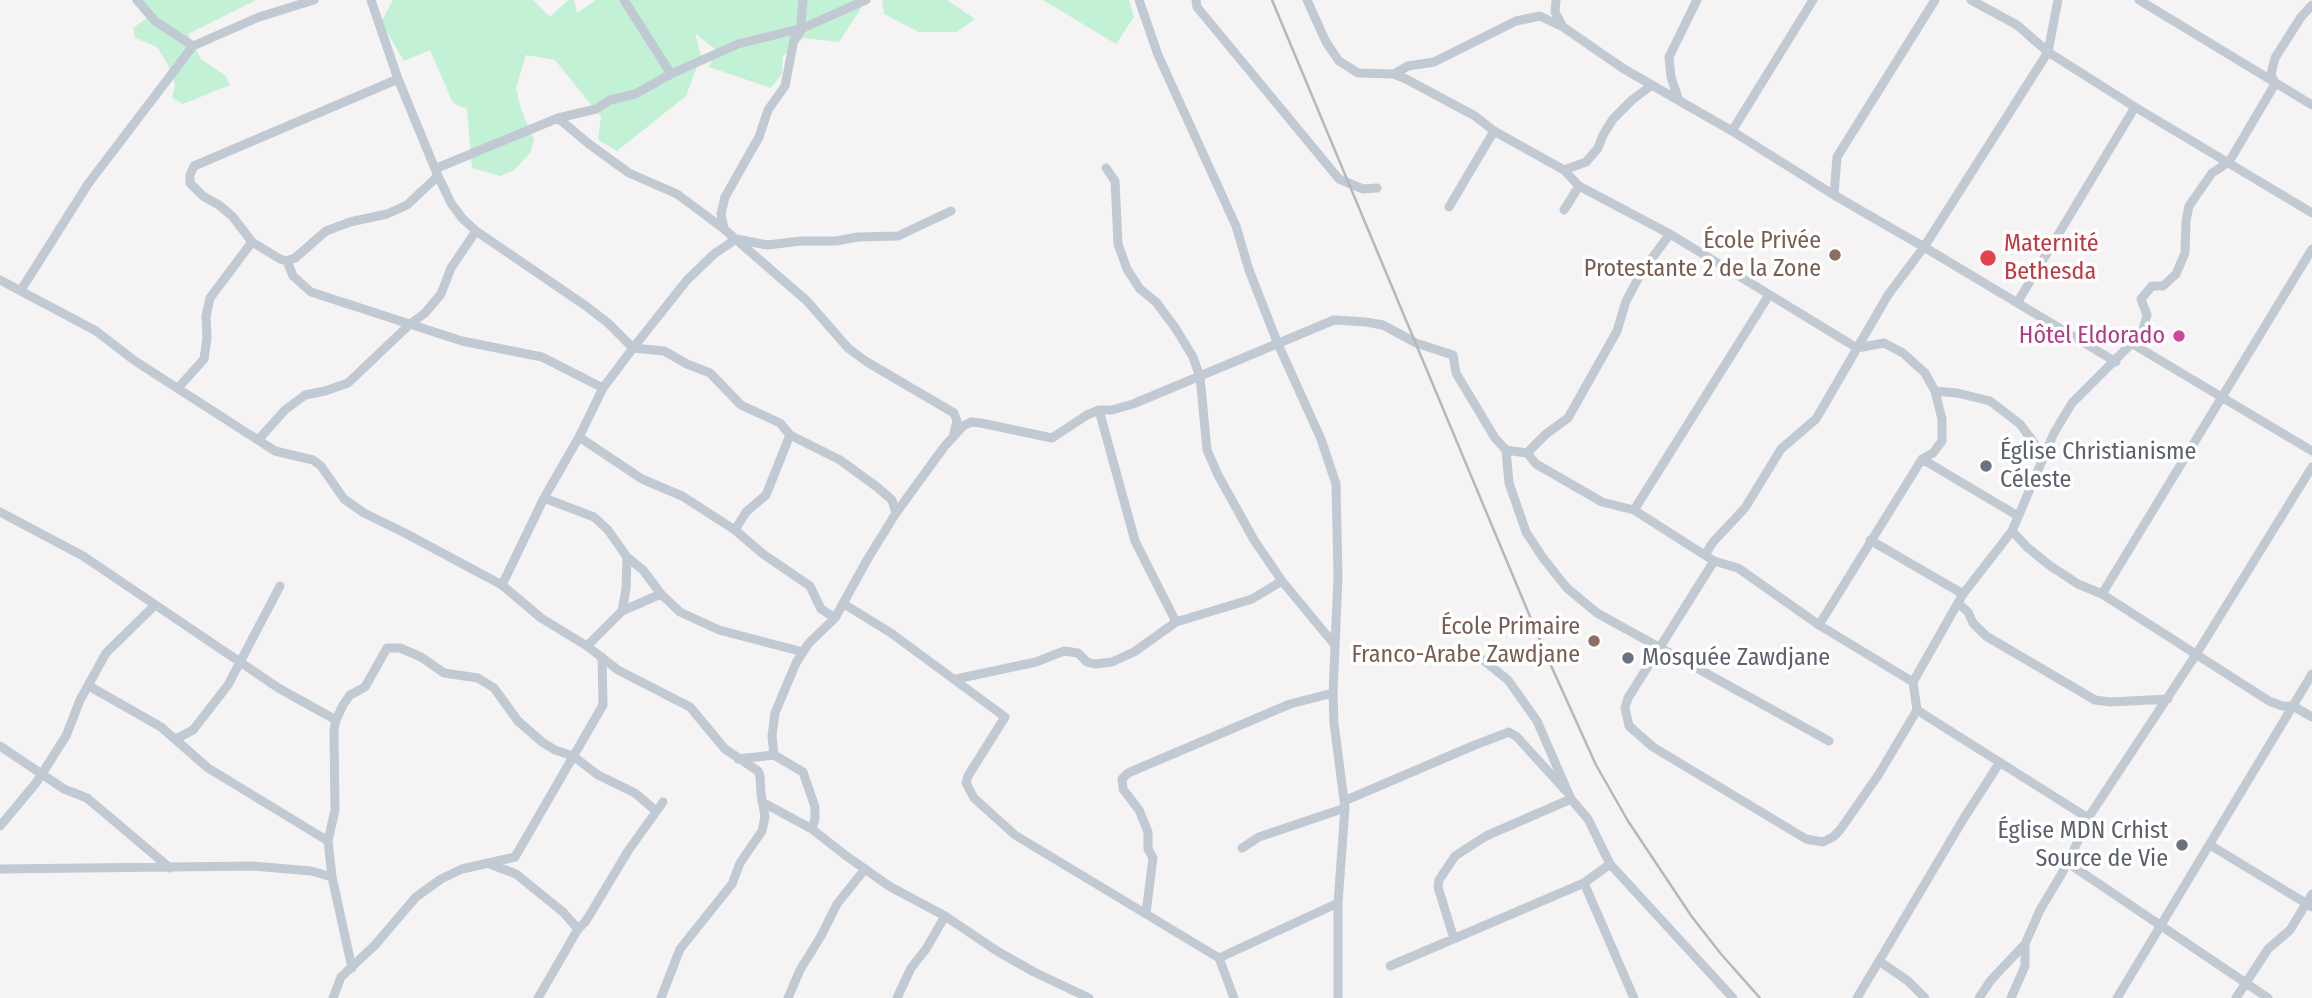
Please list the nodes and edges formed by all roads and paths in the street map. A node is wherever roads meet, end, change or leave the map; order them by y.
1 (137, 0) edge
2 (314, 0) edge
3 (371, 0) edge
4 (624, 0) edge
5 (803, 0) edge
6 (866, 0) edge
7 (1139, 0) edge
8 (1196, 0) edge
9 (1307, 0) edge
10 (1556, 0) edge
11 (1697, 0) edge
12 (1813, 0) edge
13 (1934, 0) edge
14 (1971, 0) edge
15 (2058, 0) edge
16 (2139, 0) edge
17 (2312, 5) edge
18 (1563, 27) junction
19 (803, 28) junction
20 (192, 46) junction
21 (2048, 52) junction
22 (671, 74) junction
23 (1394, 74) junction
24 (398, 79) junction
25 (2275, 84) junction
26 (1652, 85) junction
27 (1678, 98) junction
28 (2312, 105) edge
29 (2135, 107) junction
30 (558, 118) junction
31 (1494, 131) junction
32 (1732, 131) junction
33 (2229, 162) junction
34 (1106, 167) dead end
35 (1564, 170) junction
36 (438, 172) junction
37 (1579, 186) junction
38 (1377, 188) dead end
39 (1835, 195) junction
40 (1449, 207) dead end
41 (1564, 210) dead end
42 (951, 211) dead end
43 (2312, 213) edge
44 (724, 229) junction
45 (476, 231) junction
46 (1670, 234) junction
47 (736, 239) junction
48 (252, 242) junction
49 (1924, 247) junction
50 (2312, 249) edge
51 (287, 261) junction
52 (0, 280) edge
53 (22, 290) junction
54 (1769, 295) junction
55 (2017, 303) junction
56 (409, 325) junction
57 (2131, 343) junction
58 (1279, 344) junction
59 (633, 348) junction
60 (1857, 348) junction
61 (2116, 362) junction
62 (1200, 377) junction
63 (178, 388) junction
64 (603, 388) junction
65 (1935, 391) junction
66 (2223, 397) junction
67 (1099, 411) junction
68 (954, 412) junction
69 (971, 422) junction
70 (790, 435) junction
71 (954, 435) junction
72 (579, 437) junction
73 (258, 440) junction
74 (1506, 450) junction
75 (2312, 452) edge
76 (1527, 453) junction
77 (2045, 458) junction
78 (1922, 459) junction
79 (2312, 467) edge
80 (544, 498) junction
81 (1634, 510) junction
82 (0, 512) edge
83 (896, 513) junction
84 (2018, 516) junction
85 (735, 530) junction
86 (2012, 531) junction
87 (1870, 540) junction
88 (1705, 555) junction
89 (627, 557) junction
90 (1714, 561) junction
91 (1282, 581) junction
92 (502, 585) junction
93 (280, 586) dead end
94 (660, 594) junction
95 (2102, 594) junction
96 (1961, 599) junction
97 (844, 604) junction
98 (154, 606) junction
99 (622, 611) junction
100 (835, 618) junction
101 (1176, 622) junction
102 (1819, 625) junction
103 (1334, 643) junction
104 (587, 646) junction
105 (1660, 648) junction
106 (803, 652) junction
107 (2197, 653) junction
108 (601, 657) junction
109 (1482, 659) dead end
110 (239, 660) junction
111 (2312, 674) edge
112 (956, 679) junction
113 (1913, 682) junction
114 (89, 686) junction
115 (1333, 693) junction
116 (2168, 699) junction
117 (2293, 706) junction
118 (1917, 710) junction
119 (2312, 717) edge
120 (336, 720) junction
121 (176, 738) junction
122 (1829, 741) dead end
123 (0, 746) edge
124 (774, 755) junction
125 (573, 756) junction
126 (738, 759) junction
127 (2000, 762) junction
128 (41, 775) junction
129 (1569, 796) junction
130 (663, 802) dead end
131 (762, 802) junction
132 (1344, 805) junction
133 (656, 811) junction
134 (2088, 818) junction
135 (0, 826) edge
136 (812, 829) junction
137 (328, 841) junction
138 (2210, 845) junction
139 (1242, 848) dead end
140 (485, 862) junction
141 (2068, 863) junction
142 (1611, 864) junction
143 (170, 868) junction
144 (0, 869) edge
145 (865, 869) junction
146 (332, 877) junction
147 (1584, 883) junction
148 (2312, 894) edge
149 (1338, 903) junction
150 (2309, 906) edge
151 (1146, 913) junction
152 (945, 916) junction
153 (2161, 925) junction
154 (578, 929) junction
155 (1454, 939) junction
156 (2025, 944) junction
157 (1219, 958) junction
158 (1879, 961) junction
159 (1391, 966) dead end
160 (352, 968) junction
161 (2244, 983) junction
162 (333, 998) edge
163 (538, 998) edge
164 (661, 998) edge
165 (788, 998) edge
166 (897, 998) edge
167 (1088, 998) edge
168 (1234, 998) edge
169 (1338, 998) edge
170 (1634, 998) edge
171 (1733, 998) edge
172 (1857, 998) edge
173 (1926, 998) edge
174 (1979, 998) edge
175 (2011, 998) edge
176 (2117, 998) edge
177 (2236, 998) edge
178 (2268, 998) edge

1 - 20 street
2 - 20 street
3 - 24 street
4 - 22 street
5 - 19 street
6 - 19 street
7 - 58 street
8 - 38 street
9 - 23 street
10 - 18 street
11 - 27 street
12 - 32 street
13 - 39 street
14 - 21 street
15 - 21 street
16 - 25 street
17 - 25 street
18 - 23 street
18 - 26 street
19 - 22 street
19 - 44 street
20 - 53 street
21 - 29 street
21 - 49 street
22 - 30 street
23 - 31 street
24 - 36 street
24 - 48 street
25 - 28 street
25 - 33 street
26 - 27 street
26 - 35 street
27 - 32 street
29 - 33 street
29 - 55 street
30 - 36 street
30 - 44 street
31 - 35 street
31 - 40 street
32 - 39 street
33 - 43 street
33 - 57 street
34 - 62 street
35 - 37 street
36 - 45 street
36 - 51 street
37 - 41 street
37 - 46 street
39 - 49 street
42 - 47 street
44 - 47 street
45 - 56 street
45 - 59 street
46 - 54 street
46 - 76 street
47 - 59 street
47 - 68 street
48 - 51 street
48 - 63 street
49 - 55 street
49 - 60 street
50 - 66 street
51 - 56 street
52 - 53 street
53 - 63 street
54 - 60 street
54 - 81 street
55 - 61 street
56 - 64 street
56 - 73 street
57 - 61 street
57 - 66 street
58 - 62 street
58 - 74 street
58 - 103 street
59 - 64 street
59 - 70 street
60 - 65 street
60 - 88 street
61 - 77 street
62 - 67 street
62 - 91 street
63 - 73 street
64 - 72 street
65 - 77 street
65 - 78 street
66 - 75 street
66 - 95 street
67 - 69 street
67 - 101 street
68 - 69 street
68 - 71 street
69 - 71 street
70 - 83 street
70 - 85 street
71 - 83 street
72 - 80 street
72 - 85 street
73 - 92 street
74 - 76 street
74 - 105 street
76 - 81 street
77 - 84 street
78 - 84 street
78 - 87 street
79 - 107 street
80 - 89 street
80 - 92 street
81 - 88 street
82 - 98 street
83 - 97 street
84 - 86 street
85 - 100 street
86 - 95 street
86 - 96 street
87 - 96 street
87 - 102 street
88 - 90 street
89 - 94 street
89 - 99 street
90 - 102 street
90 - 105 street
91 - 101 street
91 - 103 street
92 - 104 street
93 - 110 street
94 - 99 street
94 - 106 street
95 - 107 street
96 - 113 street
96 - 116 street
97 - 100 street
97 - 112 street
98 - 110 street
98 - 114 street
99 - 104 street
100 - 106 street
101 - 112 street
102 - 113 street
103 - 115 street
104 - 108 street
105 - 118 street
105 - 122 street
106 - 124 street
107 - 116 street
107 - 117 street
108 - 125 street
108 - 126 street
109 - 129 street
110 - 120 street
110 - 121 street
111 - 117 street
112 - 151 street
113 - 118 street
114 - 121 street
114 - 128 street
115 - 132 street
115 - 151 street
116 - 134 street
117 - 119 street
117 - 138 street
118 - 127 street
120 - 125 street
120 - 137 street
121 - 137 street
123 - 128 street
124 - 126 street
124 - 136 street
125 - 133 street
125 - 140 street
126 - 131 street
127 - 134 street
127 - 158 street
128 - 135 street
128 - 143 street
129 - 132 street
129 - 142 street
129 - 155 street
130 - 133 street
131 - 136 street
131 - 164 street
132 - 139 street
132 - 149 street
133 - 154 street
134 - 141 street
136 - 145 street
137 - 146 street
138 - 150 street
138 - 153 street
140 - 154 street
140 - 160 street
141 - 153 street
141 - 156 street
142 - 147 street
142 - 171 street
143 - 144 street
143 - 146 street
145 - 152 street
145 - 165 street
146 - 160 street
147 - 155 street
147 - 170 street
148 - 150 street
149 - 157 street
149 - 169 street
150 - 161 street
151 - 157 street
152 - 166 street
152 - 167 street
153 - 161 street
153 - 176 street
154 - 163 street
155 - 159 street
156 - 174 street
156 - 175 street
157 - 168 street
158 - 172 street
158 - 173 street
160 - 162 street
161 - 177 street
161 - 178 street

